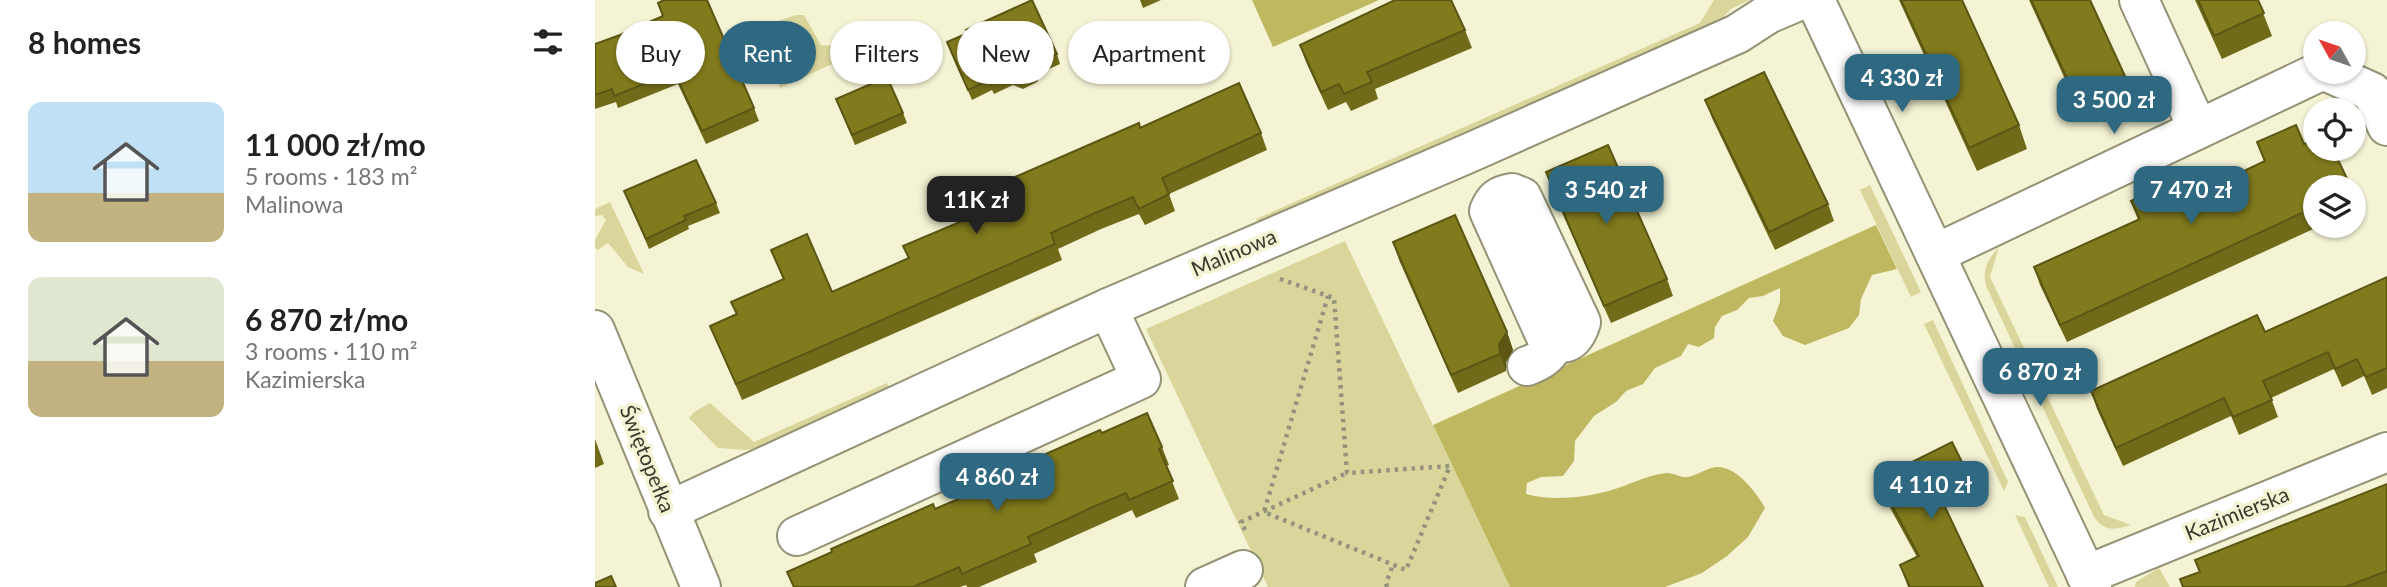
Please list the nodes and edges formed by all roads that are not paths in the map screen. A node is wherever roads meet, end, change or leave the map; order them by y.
1 (1801, 0) edge
2 (1815, 0) edge
3 (2139, 0) edge
4 (2303, 80) edge
5 (2354, 84) edge
6 (2387, 126) edge
7 (2198, 129) junction
8 (1469, 153) junction
9 (1935, 254) junction
10 (1108, 307) junction
11 (595, 330) edge
12 (1541, 355) dead end
13 (2387, 452) edge
14 (668, 511) junction
15 (797, 536) dead end
16 (1245, 553) road end
17 (2089, 581) edge
18 (701, 587) edge
19 (1205, 587) edge

1 - 8 street, Malinowa
2 - 9 street, Kazimierska
3 - 7 street
4 - 7 street
5 - 6 street
7 - 9 street
8 - 10 street, Malinowa
8 - 12 street
9 - 17 street, Kazimierska
10 - 14 street, Malinowa
10 - 15 street
11 - 14 street, Świętopełka
13 - 17 street, Kazimierska
14 - 18 street, Świętopełka
16 - 19 street

